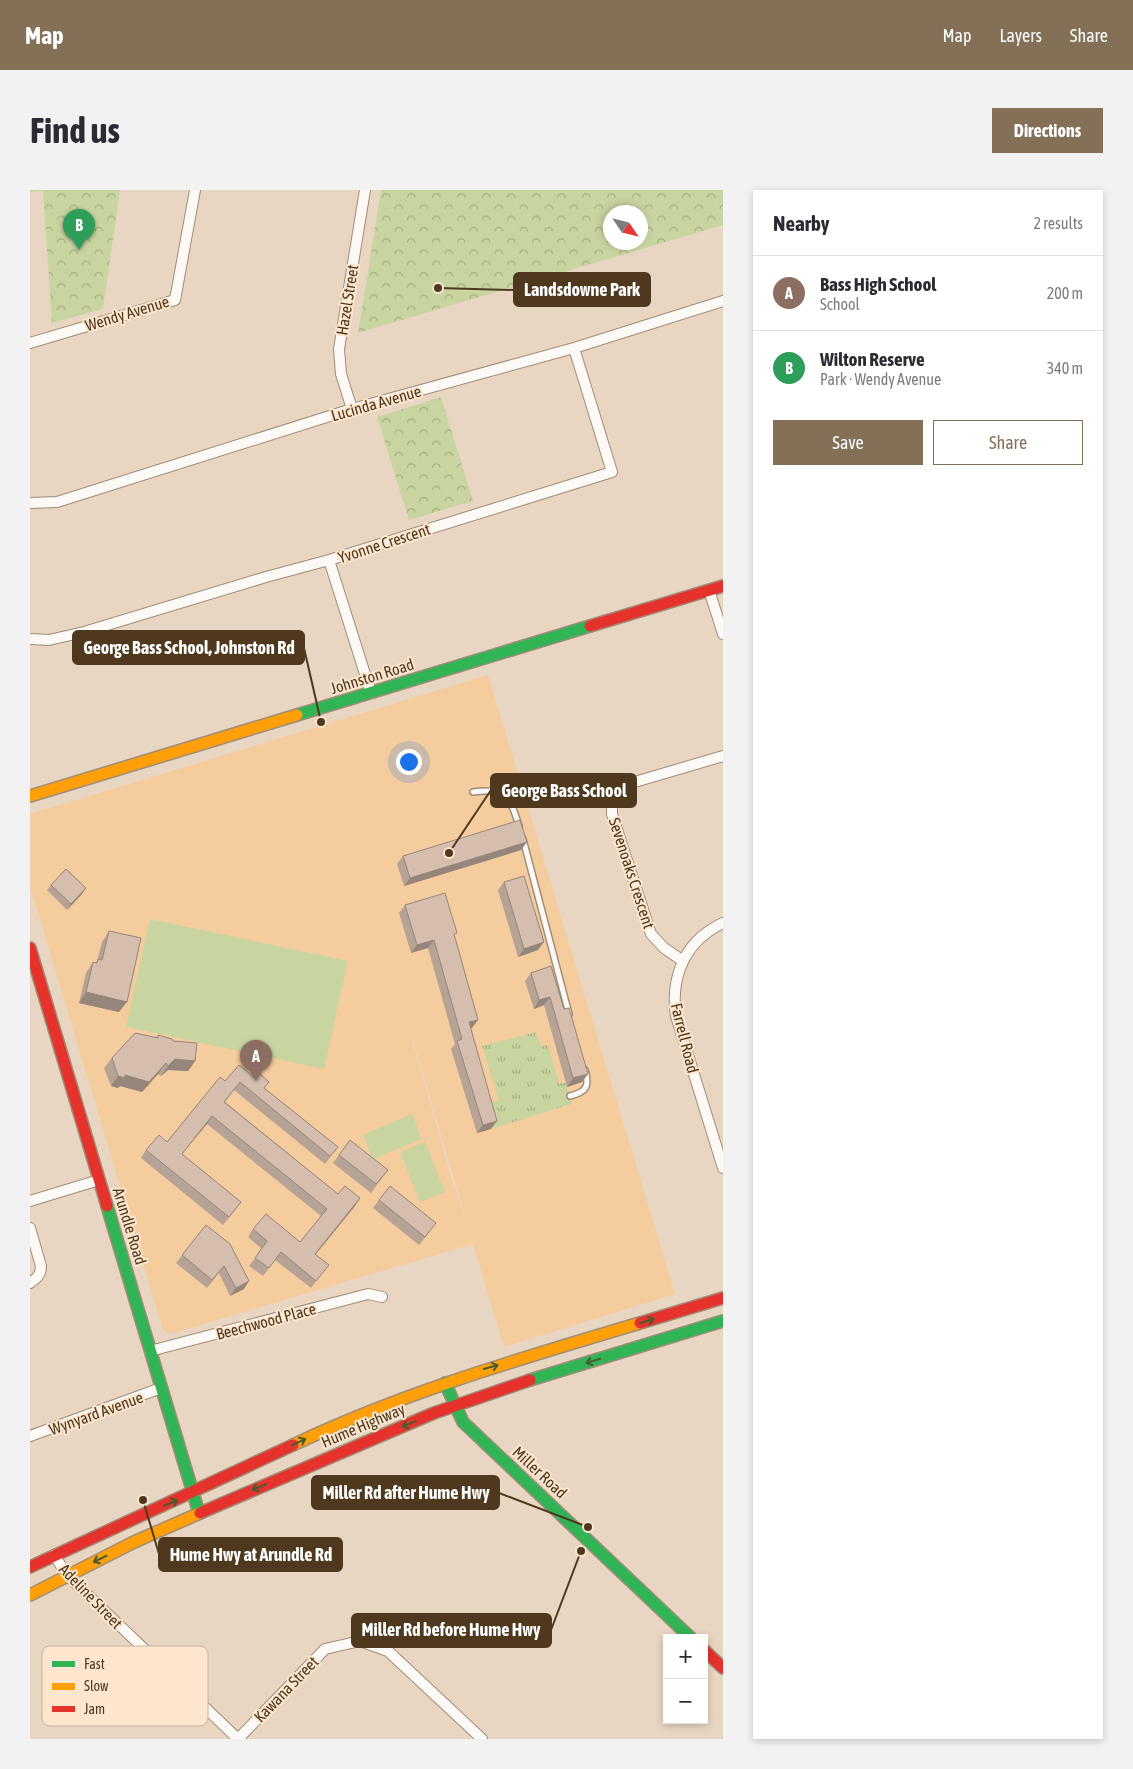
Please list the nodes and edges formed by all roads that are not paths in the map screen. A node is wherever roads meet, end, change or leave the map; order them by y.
1 (194, 190) edge
2 (365, 190) edge
3 (723, 301) edge
4 (30, 343) edge
5 (574, 348) junction
6 (352, 409) junction
7 (30, 503) edge
8 (329, 560) junction
9 (723, 586) edge
10 (710, 590) junction
11 (723, 634) edge
12 (30, 639) edge
13 (371, 693) junction
14 (723, 756) edge
15 (473, 792) dead end
16 (30, 796) edge
17 (723, 923) edge
18 (30, 948) edge
19 (683, 961) junction
20 (570, 1017) edge
21 (584, 1067) edge
22 (570, 1096) dead end
23 (723, 1168) edge
24 (99, 1180) junction
25 (30, 1201) edge
26 (30, 1228) edge
27 (30, 1283) edge
28 (382, 1296) dead end
29 (723, 1298) edge
30 (723, 1321) edge
31 (150, 1351) junction
32 (445, 1384) junction
33 (161, 1388) junction
34 (454, 1405) junction
35 (30, 1436) edge
36 (192, 1493) junction
37 (200, 1512) junction
38 (54, 1555) junction
39 (30, 1567) edge
40 (67, 1575) junction
41 (30, 1595) edge
42 (687, 1634) edge
43 (141, 1646) edge
44 (708, 1654) edge
45 (723, 1668) edge
46 (208, 1710) edge
47 (238, 1739) edge
48 (482, 1739) edge

1 - 4 street, Wendy Avenue
2 - 6 street, Hazel Street
3 - 5 street, Lucinda Avenue
5 - 6 street, Lucinda Avenue
5 - 8 street, Yvonne Crescent
6 - 7 street, Lucinda Avenue
8 - 12 street, Yvonne Crescent
8 - 13 street
9 - 10 main road, Johnston Road
10 - 11 street
10 - 13 main road, Johnston Road
13 - 16 main road, Johnston Road
14 - 19 street, Sevenoaks Crescent
15 - 20 lane
17 - 19 street, Farrell Road
18 - 24 main road, Arundle Road
19 - 23 street, Farrell Road
21 - 22 lane
24 - 25 street
24 - 31 main road, Arundle Road
26 - 27 street
28 - 31 street, Beechwood Place
32 -> 29 main road, Hume Highway
30 -> 34 main road, Hume Highway
31 - 33 main road, Arundle Road
32 - 34 main road, Miller Road
36 -> 32 main road, Hume Highway
33 - 35 street, Wynyard Avenue
33 - 36 main road, Arundle Road
34 -> 37 main road, Hume Highway
34 - 42 main road, Miller Road
36 - 37 main road, Arundle Road
38 -> 36 main road, Hume Highway
37 -> 40 main road, Hume Highway
38 - 39 main road, Hume Highway
38 - 40 street, Adeline Street
40 - 41 main road, Hume Highway
40 - 43 street, Adeline Street
44 - 45 main road
46 - 47 street, Adeline Street
47 - 48 street, Kawana Street

